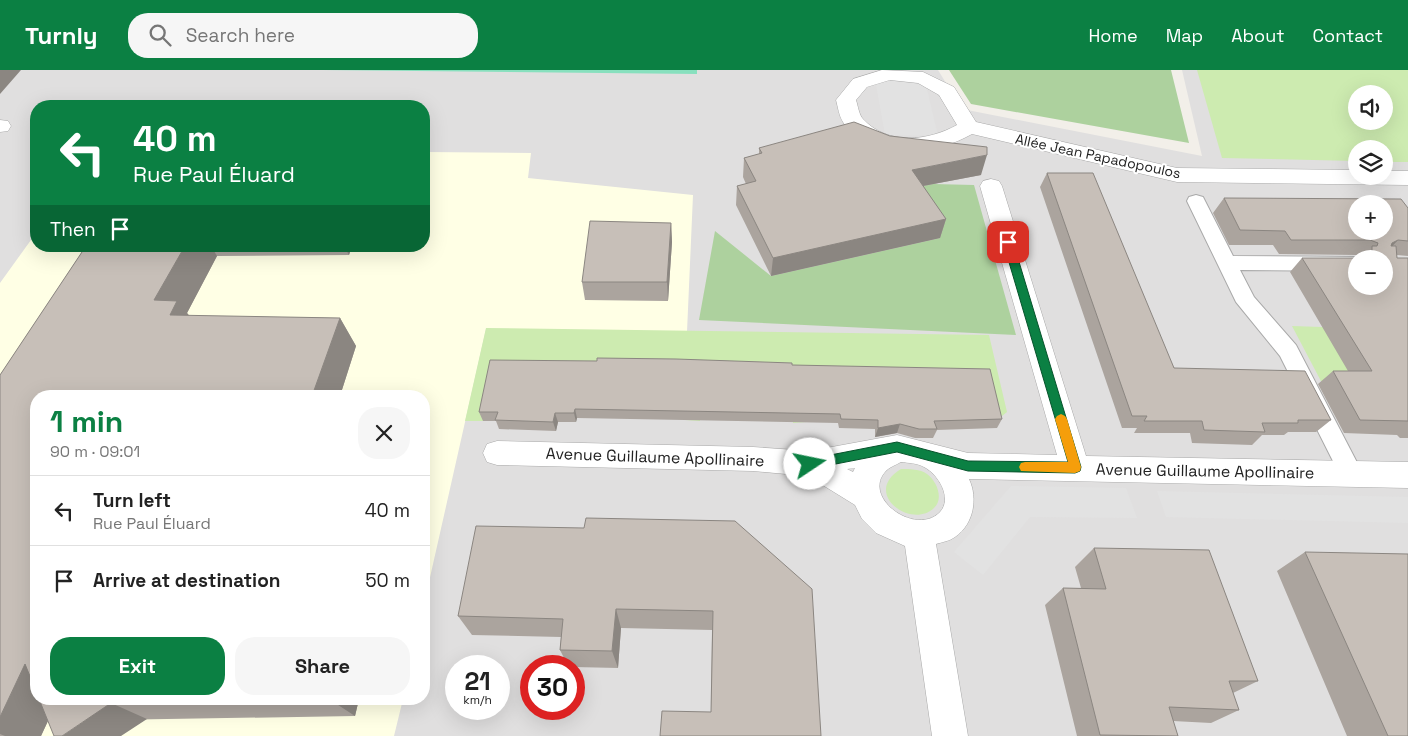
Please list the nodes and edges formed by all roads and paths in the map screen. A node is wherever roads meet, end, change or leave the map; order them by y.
1 (969, 127) junction
2 (1408, 178) edge
3 (991, 186) dead end
4 (1196, 201) dead end
5 (1228, 263) junction
6 (1348, 264) edge
7 (917, 451) junction
8 (497, 452) dead end
9 (810, 464) junction
10 (1075, 467) junction
11 (1351, 474) junction
12 (1408, 475) edge
13 (865, 495) junction
14 (919, 534) junction
15 (950, 736) edge

1 - 1 street
1 - 2 street, Allée Jean Papadopoulos
3 - 10 street
4 - 5 lane
5 - 6 lane
5 - 11 lane
7 - 9 street, Avenue Guillaume Apollinaire
7 - 10 street, Avenue Guillaume Apollinaire
7 - 13 street
7 - 14 street
8 - 9 street, Avenue Guillaume Apollinaire
9 - 13 street
10 - 11 street, Avenue Guillaume Apollinaire
11 - 12 street, Avenue Guillaume Apollinaire
13 - 14 street
14 - 15 street

